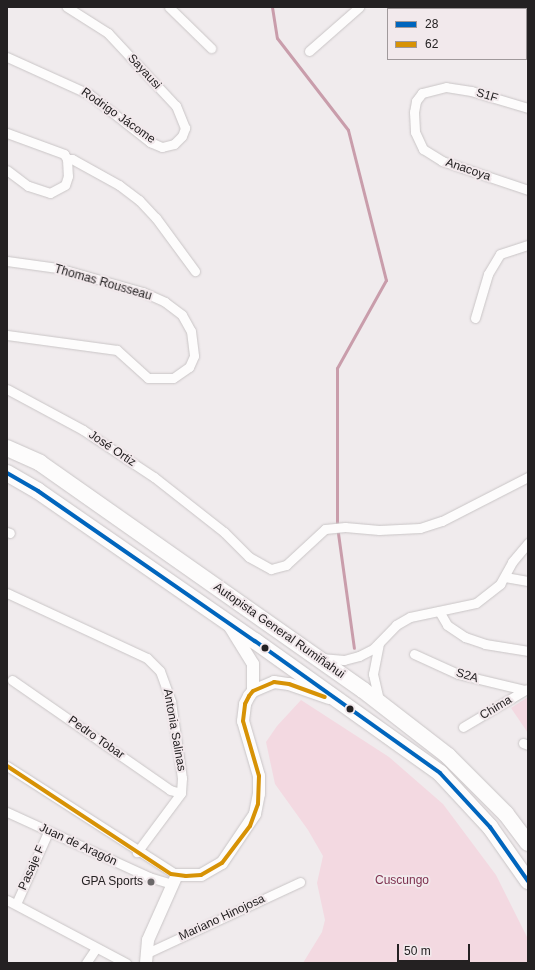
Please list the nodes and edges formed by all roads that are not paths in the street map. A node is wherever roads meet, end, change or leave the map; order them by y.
1 (67, 7) edge
2 (169, 7) edge
3 (359, 7) edge
4 (211, 48) dead end
5 (309, 51) dead end
6 (7, 57) edge
7 (446, 87) joint
8 (528, 108) edge
9 (7, 133) edge
10 (162, 147) joint
11 (67, 159) junction
12 (7, 170) edge
13 (528, 190) edge
14 (528, 245) edge
15 (7, 261) edge
16 (195, 271) dead end
17 (475, 318) dead end
18 (7, 335) edge
19 (7, 389) edge
20 (7, 448) edge
21 (7, 472) edge
22 (528, 477) edge
23 (528, 543) edge
24 (505, 577) junction
25 (528, 581) edge
26 (7, 594) edge
27 (439, 612) junction
28 (229, 625) junction
29 (379, 644) junction
30 (528, 651) edge
31 (414, 654) dead end
32 (320, 658) junction
33 (12, 680) dead end
34 (526, 689) edge
35 (253, 691) junction
36 (337, 701) junction
37 (380, 704) junction
38 (463, 727) dead end
39 (7, 766) edge
40 (181, 793) junction
41 (7, 812) edge
42 (48, 832) junction
43 (528, 843) edge
44 (137, 852) junction
45 (174, 880) junction
46 (528, 881) edge
47 (300, 882) dead end
48 (7, 900) edge
49 (16, 904) junction
50 (96, 948) junction
51 (145, 959) edge
52 (86, 963) edge
53 (126, 963) edge

1 - 10 street, Sayausi
2 - 4 street
3 - 5 street
6 - 10 street, Rodrigo Jácome
7 - 8 street, S1F
7 - 13 street, Anacoya
9 - 11 street
11 - 12 street
11 - 16 street
14 - 17 street
15 - 18 street, Thomas Rousseau
19 - 22 street, José Ortiz
20 - 32 highway, Autopista General Rumiñahui
21 - 28 highway, Autopista General Rumiñahui
23 - 24 street
24 - 25 street
24 - 27 street
26 - 40 street, Antonia Salinas
27 - 29 street
27 - 30 street
28 - 35 street
28 - 36 highway, Autopista General Rumiñahui
29 - 32 street
29 - 37 street
31 - 34 street, S2A
32 - 37 highway, Autopista General Rumiñahui
33 - 40 street, Pedro Tobar
34 - 38 street, Chima
35 - 36 street
35 - 45 street
36 - 46 highway, Autopista General Rumiñahui
37 - 43 highway, Autopista General Rumiñahui
39 - 44 street
40 - 44 street
41 - 42 street, Juan de Aragón
42 - 45 street, Juan de Aragón
42 - 49 street, Pasaje F
44 - 45 street
45 - 51 street, Mariano Hinojosa
47 - 51 street, Mariano Hinojosa
48 - 49 street
49 - 50 street
50 - 52 street
50 - 53 street

